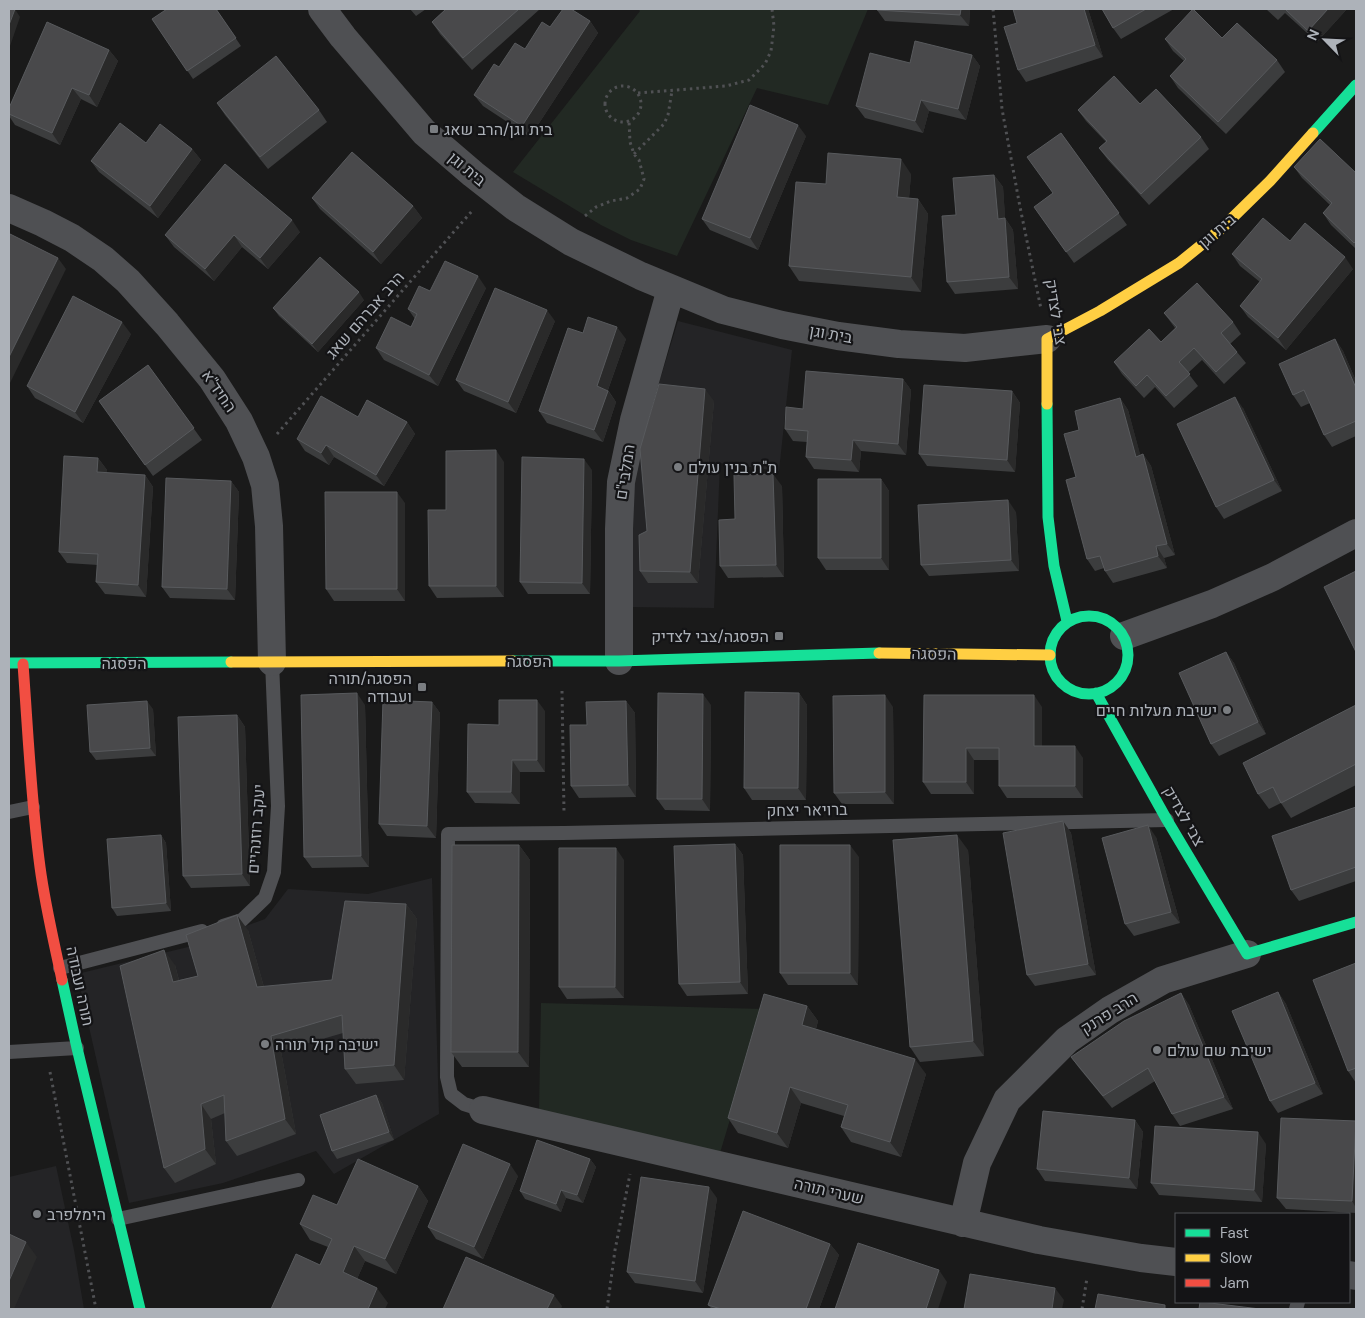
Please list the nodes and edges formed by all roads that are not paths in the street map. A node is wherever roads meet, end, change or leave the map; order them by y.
1 (322, 9) edge
2 (1356, 85) edge
3 (9, 208) edge
4 (671, 289) junction
5 (1047, 340) junction
6 (1356, 533) edge
7 (1068, 621) junction
8 (1124, 636) junction
9 (1050, 655) junction
10 (619, 661) junction
11 (272, 662) junction
12 (9, 663) edge
13 (23, 664) junction
14 (1096, 693) junction
15 (33, 807) junction
16 (9, 812) edge
17 (1167, 820) junction
18 (1356, 922) edge
19 (1246, 954) junction
20 (60, 968) junction
21 (77, 1048) junction
22 (9, 1052) edge
23 (483, 1110) joint
24 (298, 1180) dead end
25 (118, 1219) junction
26 (963, 1223) junction
27 (1175, 1262) edge
28 (140, 1309) edge

1 - 4 street, בית וגן
2 - 5 street, בית וגן
3 - 11 street, החיד"א
4 - 5 street, בית וגן
4 - 10 street, המלבי"ם
5 - 7 street, צבי לצדיק
6 - 8 street
7 - 8 street
7 - 9 street
8 - 14 street
9 - 10 street, הפסגה
9 - 14 street
10 - 11 street, הפסגה
11 - 13 street, הפסגה
11 - 20 lane, יעקב רוזנהיים
12 - 13 street, הפסגה
13 - 15 street, תורה ועבודה
14 - 17 street, צבי לצדיק
15 - 16 lane
15 - 20 street, תורה ועבודה
17 - 19 street, צבי לצדיק
17 - 23 lane, ברויאר יצחק
18 - 19 street, הרב פרנק
19 - 26 street, הרב פרנק
20 - 21 street, תורה ועבודה
21 - 22 lane
21 - 25 street, תורה ועבודה
23 - 26 street, שערי תורה
24 - 25 lane
25 - 28 street, תורה ועבודה
26 - 27 street, שערי תורה

